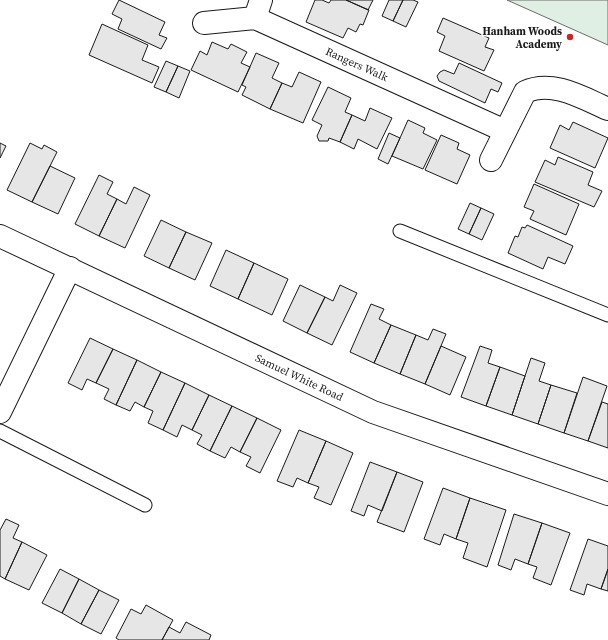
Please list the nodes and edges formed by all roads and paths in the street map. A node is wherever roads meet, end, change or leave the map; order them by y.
1 (258, 9) edge
2 (204, 23) dead end
3 (608, 109) edge
4 (505, 131) junction
5 (491, 160) dead end
6 (400, 232) dead end
7 (0, 236) edge
8 (70, 268) junction
9 (608, 315) edge
10 (0, 412) edge
11 (0, 431) edge
12 (608, 494) edge
13 (145, 505) dead end

1 - 2 street, Rangers Walk
1 - 4 street, Rangers Walk
3 - 4 street
4 - 5 street
6 - 9 lane
7 - 8 street, Samuel White Road
8 - 10 street
8 - 12 street, Samuel White Road
11 - 13 lane

